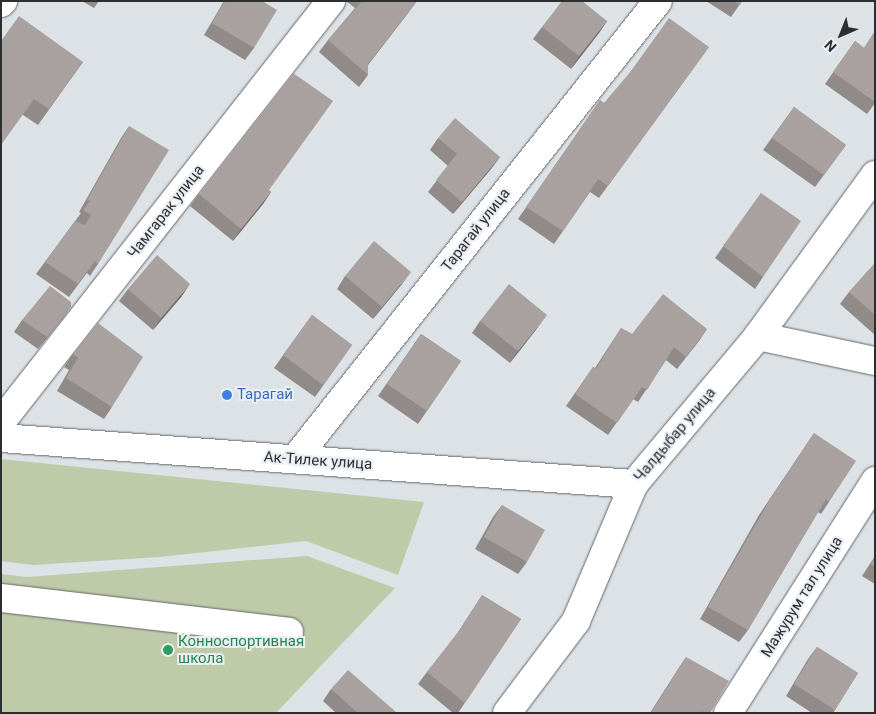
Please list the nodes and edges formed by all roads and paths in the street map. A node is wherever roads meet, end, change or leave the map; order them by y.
1 (332, 1) edge
2 (658, 1) edge
3 (875, 175) edge
4 (758, 336) junction
5 (875, 361) edge
6 (1, 422) edge
7 (1, 438) edge
8 (295, 459) junction
9 (875, 481) edge
10 (634, 484) junction
11 (1, 598) edge
12 (288, 632) dead end
13 (507, 713) edge
14 (728, 713) edge

1 - 6 street, Чамгарак улица
2 - 8 street, Тарагай улица
3 - 4 street, Чалдыбар улица
4 - 5 street
4 - 10 street, Чалдыбар улица
7 - 8 street, Ак-Тилек улица
8 - 10 street, Ак-Тилек улица
9 - 14 street, Мажурум тал улица
10 - 13 street, Чалдыбар улица
11 - 12 street

